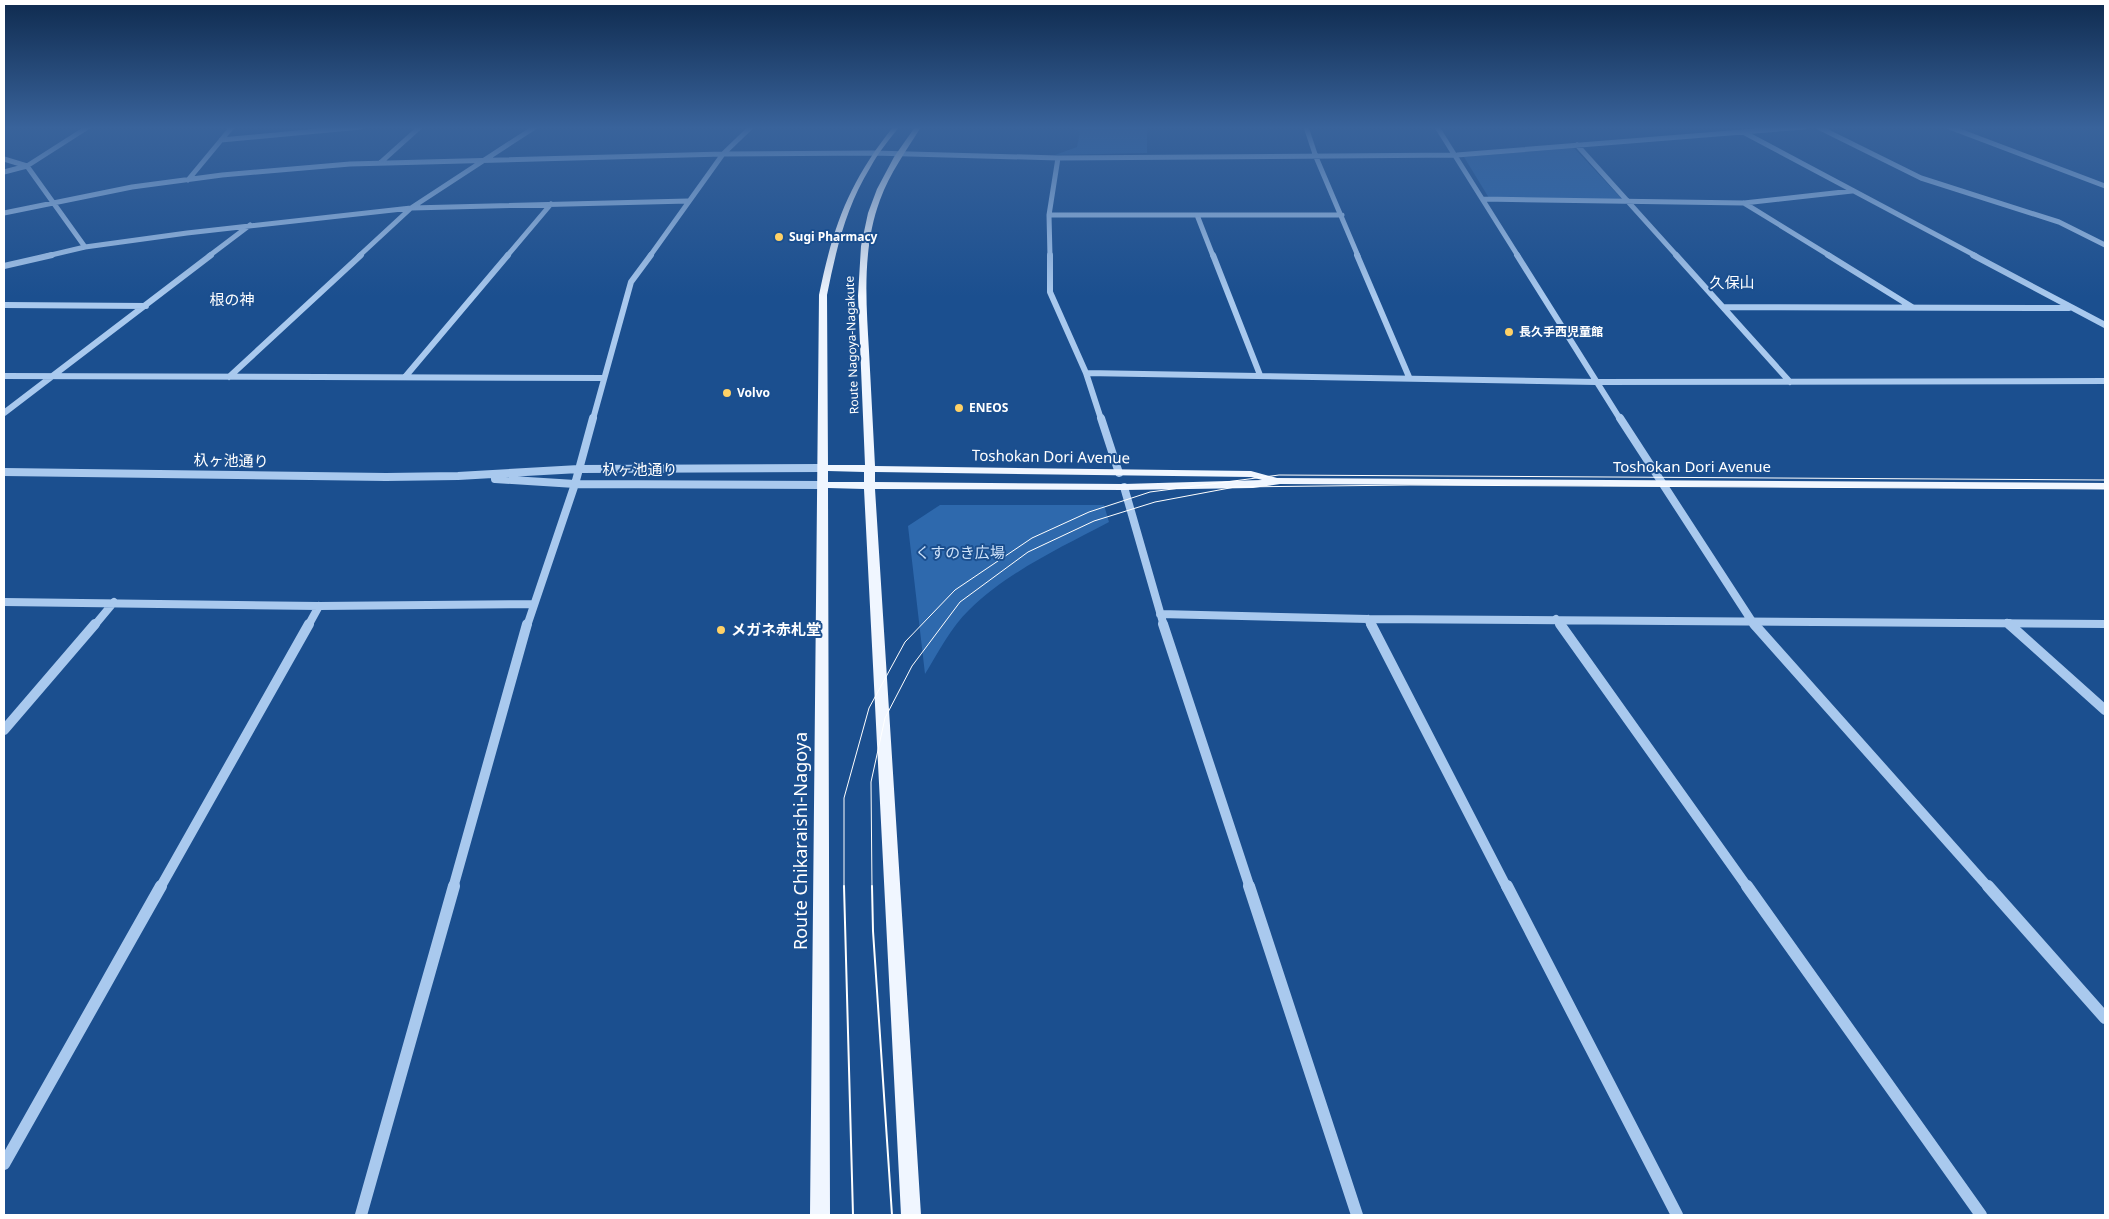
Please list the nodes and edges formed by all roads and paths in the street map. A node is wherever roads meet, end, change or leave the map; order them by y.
1 (40, 184) edge
2 (164, 184) edge
3 (449, 184) edge
4 (701, 184) edge
5 (856, 184) edge
6 (884, 184) edge
7 (1054, 184) edge
8 (1328, 184) edge
9 (1474, 184) edge
10 (1612, 184) edge
11 (1840, 184) edge
12 (1940, 184) edge
13 (1852, 190) junction
14 (1483, 198) junction
15 (688, 201) junction
16 (53, 202) junction
17 (1629, 202) junction
18 (1744, 203) junction
19 (551, 204) junction
20 (411, 208) junction
21 (4, 213) edge
22 (1049, 215) junction
23 (1197, 215) junction
24 (1342, 215) junction
25 (251, 225) junction
26 (2105, 245) edge
27 (85, 247) junction
28 (4, 266) edge
29 (4, 305) edge
30 (146, 306) junction
31 (1723, 307) junction
32 (1912, 307) junction
33 (2072, 308) junction
34 (2105, 325) edge
35 (1086, 373) junction
36 (1260, 375) junction
37 (4, 376) edge
38 (52, 376) junction
39 (229, 377) junction
40 (405, 377) junction
41 (1409, 377) junction
42 (604, 378) junction
43 (2105, 381) edge
44 (1596, 382) junction
45 (1790, 382) junction
46 (4, 413) edge
47 (579, 468) junction
48 (822, 468) junction
49 (870, 468) junction
50 (4, 472) edge
51 (1119, 473) junction
52 (458, 476) junction
53 (1280, 481) junction
54 (1662, 482) junction
55 (575, 484) junction
56 (822, 485) junction
57 (868, 486) junction
58 (2105, 486) edge
59 (1124, 487) junction
60 (4, 602) edge
61 (114, 602) junction
62 (533, 604) junction
63 (319, 606) junction
64 (1160, 614) junction
65 (1368, 619) junction
66 (1556, 619) junction
67 (1750, 620) junction
68 (2007, 623) junction
69 (2105, 624) edge
70 (2105, 710) edge
71 (4, 730) edge
72 (2105, 1018) edge
73 (4, 1164) edge
74 (361, 1215) edge
75 (820, 1215) edge
76 (911, 1215) edge
77 (1357, 1215) edge
78 (1676, 1215) edge
79 (1982, 1215) edge

1 - 16 street
2 - 16 street
3 - 20 street
4 - 15 street
5 - 48 main road, Route Nagoya-Nagakute
6 - 49 main road, Route Nagoya-Nagakute
7 - 22 street
8 - 24 street
9 - 14 street
10 - 17 street
11 - 13 street
12 - 26 street
13 - 18 street
13 - 33 street
14 - 17 street
14 - 44 street
15 - 19 street
15 - 42 street
16 - 21 street
16 - 27 street
17 - 18 street
17 - 31 street
18 - 32 street
19 - 20 street
19 - 40 street
20 - 25 street
20 - 39 street
22 - 23 street
22 - 35 street
23 - 24 street
23 - 36 street
24 - 41 street
25 - 27 street
25 - 30 street
27 - 28 street
29 - 30 street
30 - 38 street
31 - 32 street
31 - 45 street
32 - 33 street
33 - 34 street
35 - 36 street
35 - 51 street
36 - 41 street
37 - 38 street
38 - 39 street
38 - 46 street
39 - 40 street
40 - 42 street
41 - 44 street
42 - 47 street
43 - 45 street
44 - 45 street
44 - 54 street
47 - 48 street, 杁ヶ池通り
47 - 52 street, 杁ヶ池通り
47 - 55 street
48 - 49 main road, Toshokan Dori Avenue
48 - 56 main road, Route Chikaraishi-Nagoya
49 - 51 main road, Toshokan Dori Avenue
49 - 57 main road, Route Nagoya-Nagakute
50 - 52 street, 杁ヶ池通り
51 - 53 main road, Toshokan Dori Avenue
52 - 55 street, 杁ヶ池通り
53 - 54 main road, Toshokan Dori Avenue
53 - 59 main road, Toshokan Dori Avenue
54 - 58 main road, Toshokan Dori Avenue
54 - 67 street
55 - 56 street, 杁ヶ池通り
55 - 62 street
56 - 57 main road, Toshokan Dori Avenue
56 - 75 main road, Route Chikaraishi-Nagoya
57 - 59 main road, Toshokan Dori Avenue
57 - 76 main road
59 - 64 street
60 - 61 street
61 - 63 street
61 - 71 street
62 - 63 street
62 - 74 street
63 - 73 street
64 - 65 street
64 - 77 street
65 - 66 street
65 - 78 street
66 - 67 street
66 - 79 street
67 - 68 street
67 - 72 street
68 - 69 street
68 - 70 street

